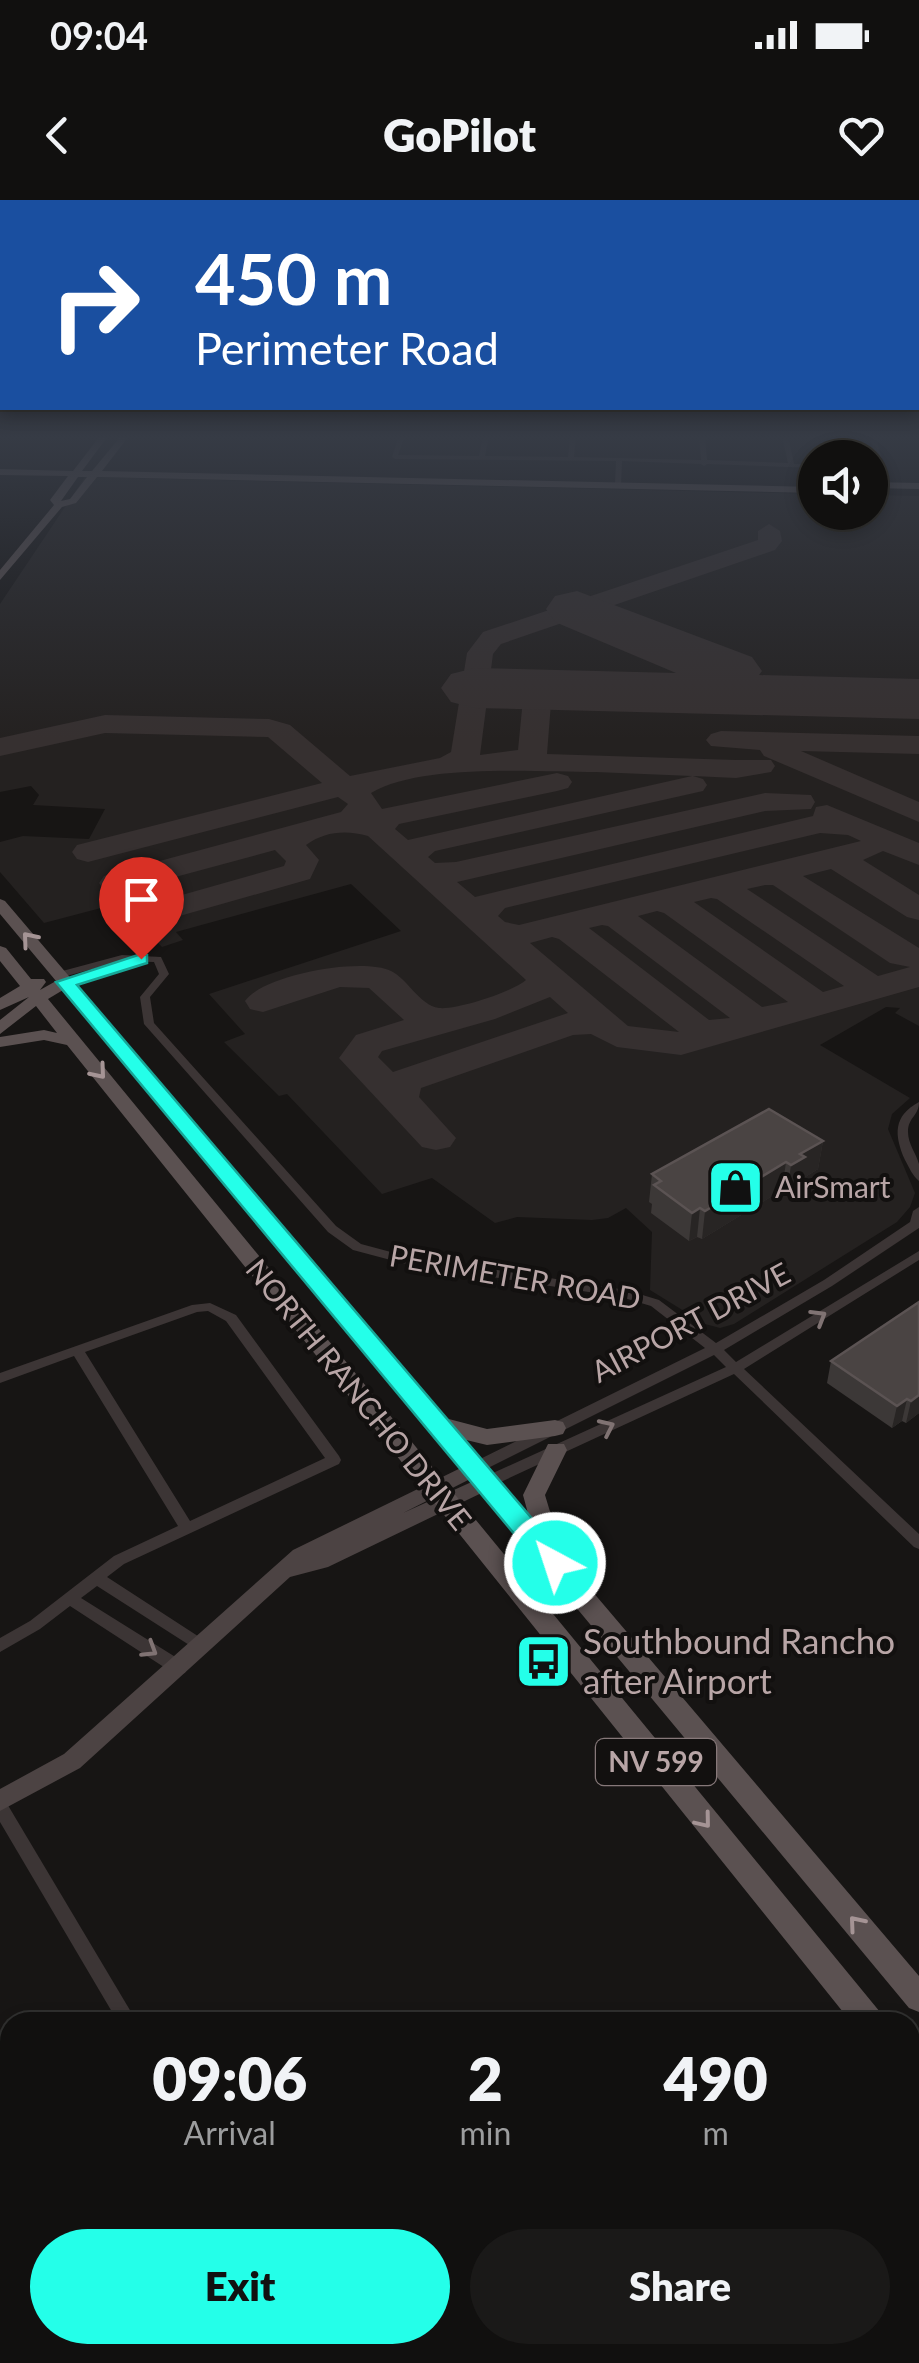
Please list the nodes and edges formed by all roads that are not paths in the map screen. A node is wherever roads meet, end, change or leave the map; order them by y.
1 (34, 537) edge
2 (0, 580) edge
3 (0, 904) edge
4 (0, 951) edge
5 (62, 978) junction
6 (33, 991) junction
7 (0, 1004) edge
8 (0, 1028) edge
9 (73, 1041) junction
10 (0, 1042) edge
11 (919, 1106) edge
12 (919, 1178) edge
13 (919, 1211) edge
14 (919, 1255) edge
15 (714, 1349) junction
16 (78, 1352) junction
17 (736, 1368) junction
18 (0, 1378) edge
19 (439, 1425) junction
20 (556, 1439) junction
21 (481, 1475) junction
22 (438, 1496) junction
23 (188, 1528) junction
24 (919, 1543) edge
25 (555, 1563) junction
26 (95, 1577) junction
27 (70, 1599) junction
28 (0, 1646) edge
29 (202, 1646) junction
30 (179, 1668) junction
31 (0, 1804) edge
32 (919, 1998) edge
33 (122, 2012) edge
34 (861, 2012) edge

1 - 2 main road
5 -> 3 main road, NORTH RANCHO DRIVE / NV 599
4 - 6 main road, NORTH RANCHO DRIVE / NV 599
5 - 6 main road
5 - 15 street, PERIMETER ROAD
5 - 19 main road, NORTH RANCHO DRIVE / NV 599
6 - 7 main road
6 - 8 main road
6 - 9 main road, NORTH RANCHO DRIVE / NV 599
9 - 10 main road
9 -> 22 main road, NORTH RANCHO DRIVE / NV 599
11 - 12 street
13 - 15 street, AIRPORT DRIVE
17 -> 14 street, AIRPORT DRIVE
15 - 17 street, PERIMETER ROAD
15 - 20 street, AIRPORT DRIVE
16 - 18 street
16 - 23 street
16 - 23 street
20 -> 17 street, AIRPORT DRIVE
17 - 24 street, PERIMETER ROAD
19 - 20 main road
19 - 21 main road, NORTH RANCHO DRIVE / NV 599
20 - 21 street, AIRPORT DRIVE
20 - 21 street, AIRPORT DRIVE
20 - 25 main road
21 - 22 street
21 - 25 main road, NORTH RANCHO DRIVE / NV 599
22 - 29 street
22 -> 34 main road, NORTH RANCHO DRIVE / NV 599
23 - 26 street
32 -> 25 main road, NORTH RANCHO DRIVE / NV 599
26 - 27 street
26 - 29 street
27 - 28 street
27 -> 30 street
29 - 30 street
30 - 31 street
31 - 33 street

